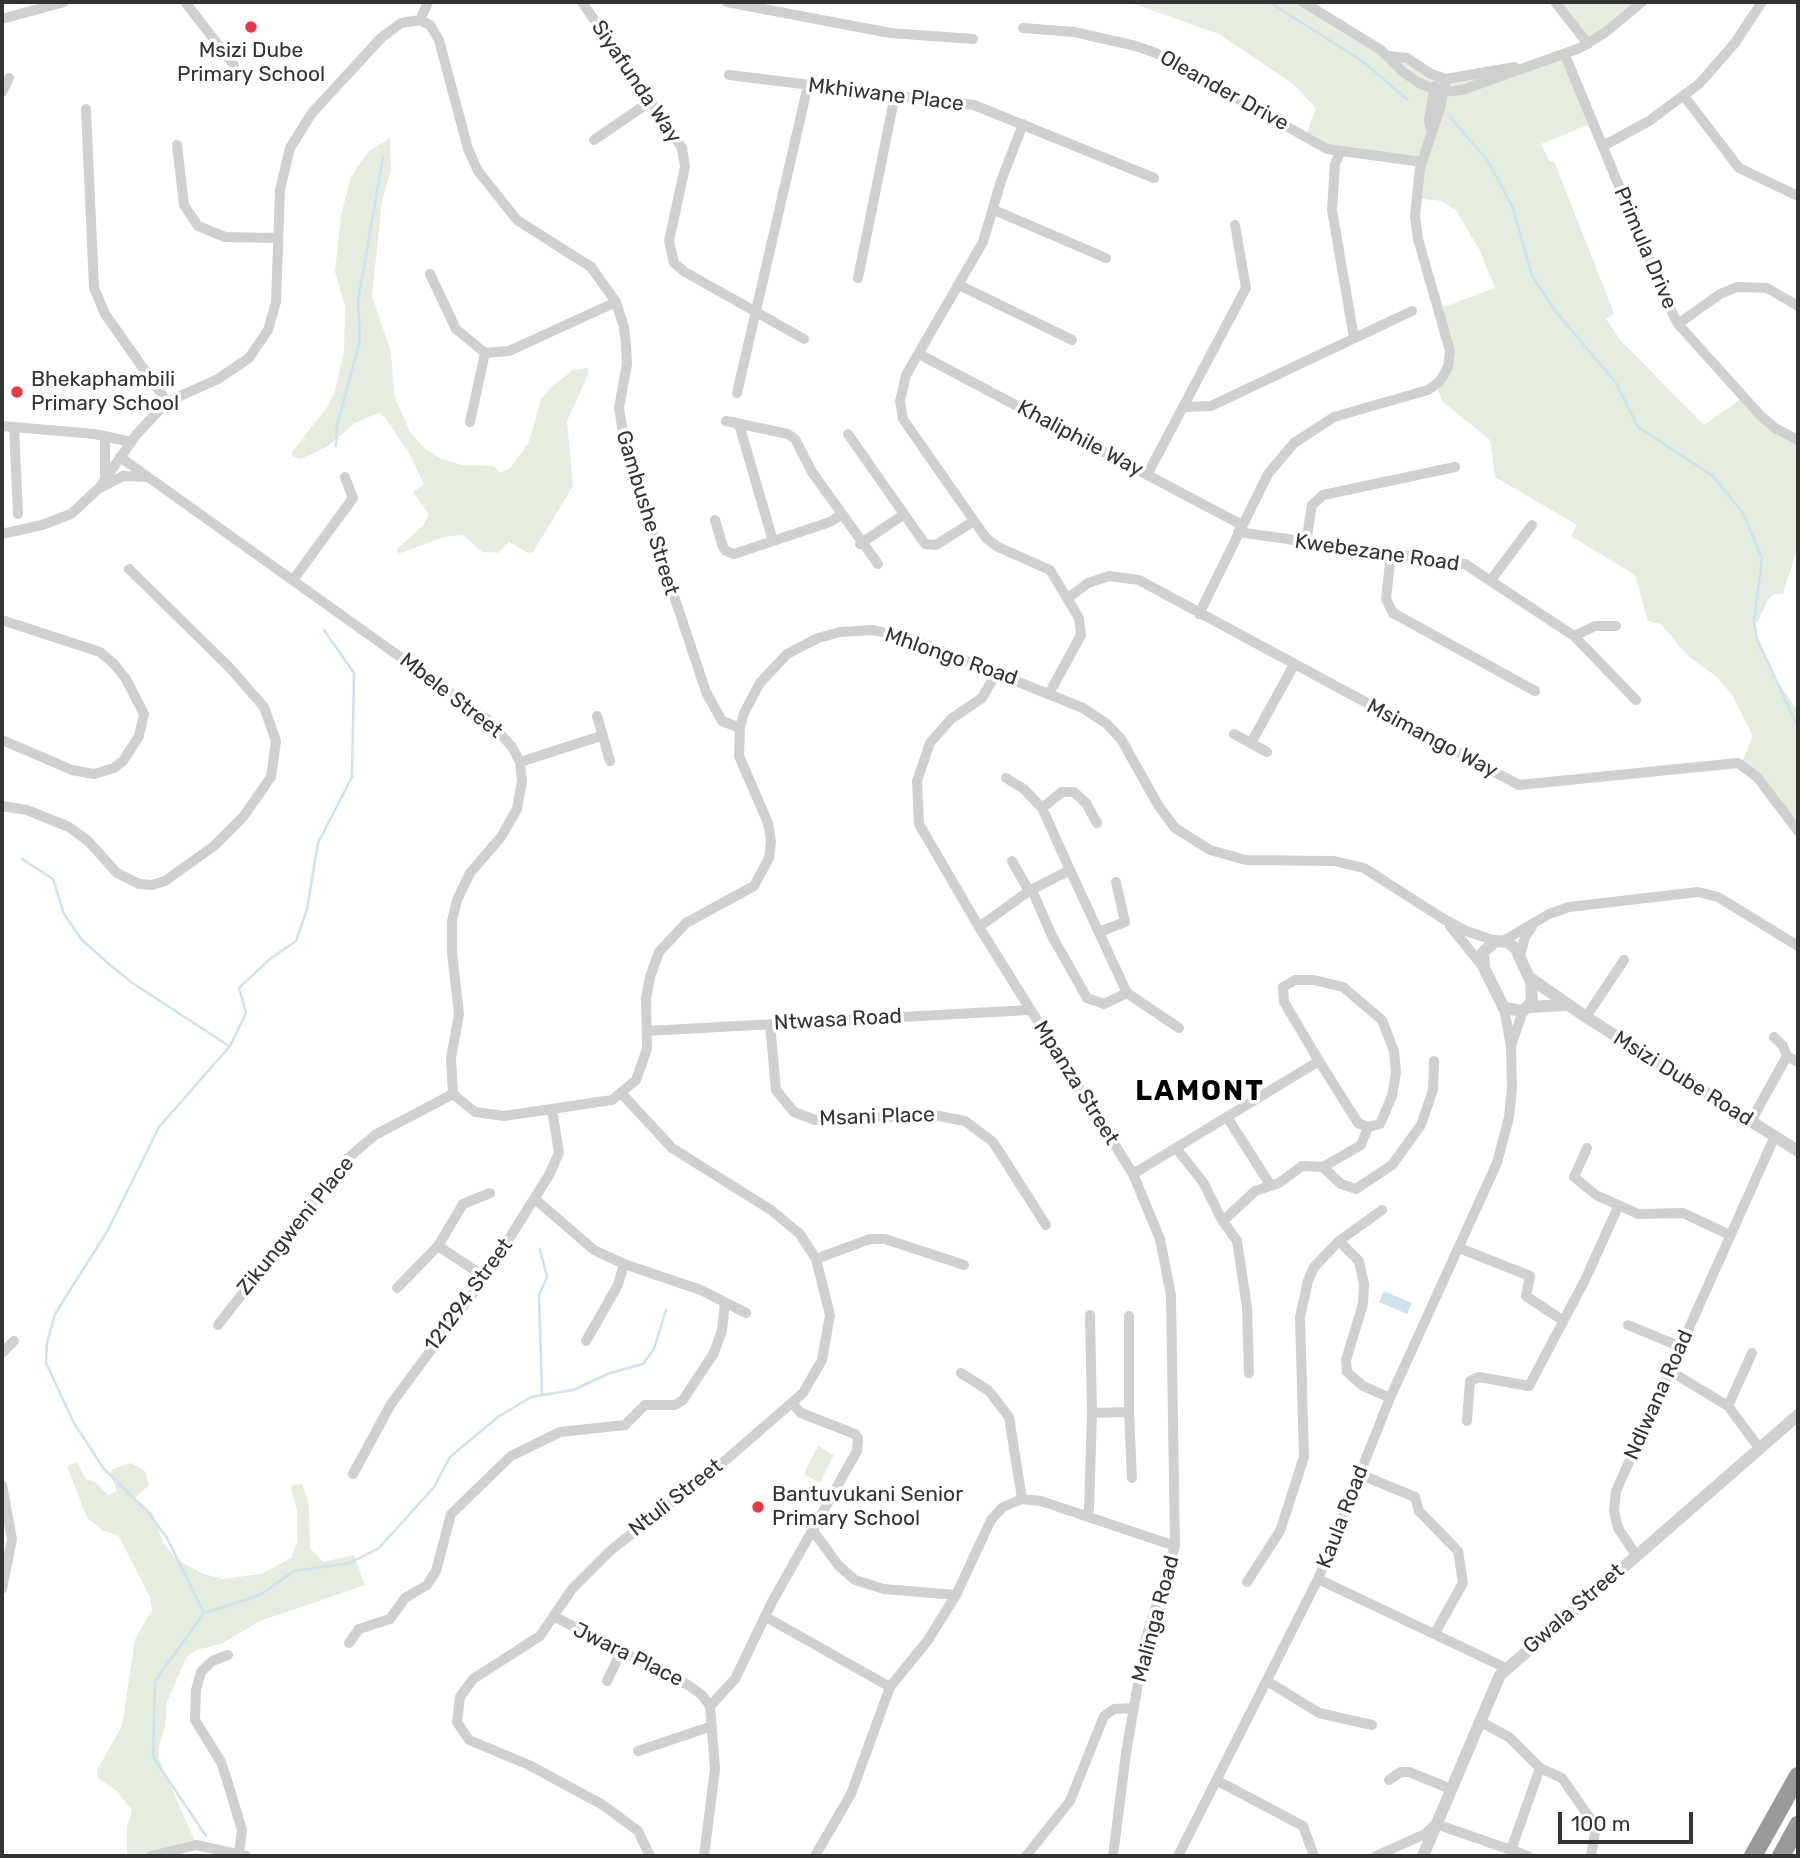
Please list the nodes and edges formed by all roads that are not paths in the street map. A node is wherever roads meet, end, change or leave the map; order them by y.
1 (64, 2) edge
2 (185, 2) edge
3 (428, 2) edge
4 (582, 2) edge
5 (727, 2) edge
6 (1303, 2) edge
7 (1555, 2) edge
8 (1642, 2) edge
9 (1762, 2) edge
10 (2, 19) edge
11 (420, 20) junction
12 (1023, 27) dead end
13 (973, 39) dead end
14 (1588, 44) junction
15 (1389, 55) junction
16 (1565, 55) junction
17 (234, 65) dead end
18 (1530, 66) junction
19 (729, 75) dead end
20 (9, 78) dead end
21 (1441, 78) junction
22 (808, 85) junction
23 (1438, 91) junction
24 (2, 92) edge
25 (895, 95) junction
26 (1684, 96) junction
27 (650, 101) junction
28 (86, 109) dead end
29 (1023, 124) junction
30 (594, 141) dead end
31 (177, 145) dead end
32 (1603, 146) junction
33 (1340, 153) junction
34 (1422, 162) junction
35 (1154, 178) dead end
36 (1798, 196) edge
37 (994, 210) junction
38 (1236, 225) dead end
39 (278, 238) junction
40 (1106, 258) dead end
41 (430, 274) dead end
42 (858, 278) dead end
43 (960, 285) junction
44 (615, 302) junction
45 (1798, 306) edge
46 (757, 310) junction
47 (1412, 311) dead end
48 (1678, 324) junction
49 (1354, 338) junction
50 (804, 339) dead end
51 (1072, 340) dead end
52 (485, 353) junction
53 (919, 354) junction
54 (737, 393) dead end
55 (167, 402) junction
56 (1185, 407) junction
57 (726, 421) dead end
58 (470, 422) dead end
59 (739, 424) junction
60 (2, 426) edge
61 (14, 427) junction
62 (848, 434) dead end
63 (104, 437) junction
64 (1798, 440) edge
65 (131, 442) junction
66 (120, 457) junction
67 (1455, 467) dead end
68 (1147, 475) junction
69 (345, 477) dead end
70 (105, 478) junction
71 (151, 478) junction
72 (99, 488) junction
73 (18, 514) dead end
74 (841, 515) junction
75 (903, 515) junction
76 (715, 520) dead end
77 (974, 521) junction
78 (1532, 525) dead end
79 (1240, 528) junction
80 (2, 534) edge
81 (772, 541) junction
82 (1306, 543) junction
83 (860, 544) junction
84 (1391, 554) junction
85 (878, 564) dead end
86 (129, 569) dead end
87 (293, 580) junction
88 (1491, 580) junction
89 (1068, 598) junction
90 (1199, 614) junction
91 (2, 620) edge
92 (1616, 626) dead end
93 (1574, 636) junction
94 (1294, 665) junction
95 (997, 673) junction
96 (1535, 691) dead end
97 (1050, 692) junction
98 (1636, 700) dead end
99 (597, 716) dead end
100 (740, 728) junction
101 (1234, 734) dead end
102 (601, 736) junction
103 (2, 740) edge
104 (1251, 743) junction
105 (1267, 752) dead end
106 (610, 761) dead end
107 (520, 762) junction
108 (1006, 778) dead end
109 (2, 806) edge
110 (1042, 808) junction
111 (1097, 823) dead end
112 (1798, 831) edge
113 (1012, 861) dead end
114 (1070, 870) junction
115 (1116, 882) dead end
116 (1031, 890) junction
117 (1442, 918) junction
118 (1537, 921) junction
119 (979, 927) junction
120 (1099, 932) junction
121 (1499, 941) junction
122 (1798, 946) edge
123 (1520, 956) junction
124 (1624, 960) dead end
125 (1484, 968) junction
126 (1530, 978) junction
127 (1127, 992) junction
128 (1569, 1006) junction
129 (1504, 1008) junction
130 (1526, 1009) junction
131 (1029, 1010) junction
132 (1586, 1017) junction
133 (770, 1024) junction
134 (1178, 1028) dead end
135 (647, 1031) junction
136 (1774, 1037) dead end
137 (1511, 1046) junction
138 (1787, 1056) junction
139 (1319, 1061) junction
140 (1434, 1061) dead end
141 (1798, 1062) edge
142 (453, 1094) junction
143 (622, 1094) junction
144 (552, 1109) junction
145 (1227, 1117) junction
146 (1751, 1121) junction
147 (1368, 1127) junction
148 (1775, 1136) junction
149 (1587, 1148) dead end
150 (1176, 1149) junction
151 (1798, 1151) edge
152 (1323, 1167) junction
153 (1133, 1174) junction
154 (1271, 1186) junction
155 (490, 1193) dead end
156 (535, 1199) junction
157 (1618, 1207) junction
158 (1382, 1210) dead end
159 (1223, 1221) junction
160 (1046, 1225) dead end
161 (1730, 1235) junction
162 (1339, 1241) junction
163 (438, 1246) junction
164 (1458, 1248) junction
165 (816, 1259) junction
166 (624, 1264) junction
167 (964, 1265) dead end
168 (485, 1277) junction
169 (397, 1288) dead end
170 (724, 1303) junction
171 (746, 1313) dead end
172 (1090, 1315) dead end
173 (1129, 1315) dead end
174 (1562, 1320) junction
175 (218, 1325) dead end
176 (1628, 1325) dead end
177 (14, 1341) dead end
178 (586, 1341) dead end
179 (1681, 1347) junction
180 (2, 1353) edge
181 (1752, 1353) dead end
182 (1670, 1371) junction
183 (961, 1373) dead end
184 (1249, 1373) dead end
185 (1390, 1398) junction
186 (792, 1403) junction
187 (1728, 1406) junction
188 (1129, 1412) junction
189 (1092, 1413) junction
190 (1798, 1415) edge
191 (1467, 1421) dead end
192 (1760, 1449) junction
193 (353, 1474) dead end
194 (1359, 1474) junction
195 (1132, 1479) dead end
196 (2, 1485) edge
197 (1021, 1499) junction
198 (1086, 1516) junction
199 (814, 1532) junction
200 (1175, 1546) junction
201 (1636, 1555) junction
202 (1318, 1579) junction
203 (1247, 1582) dead end
204 (2, 1589) edge
205 (956, 1595) junction
206 (766, 1617) junction
207 (555, 1618) junction
208 (1435, 1633) junction
209 (349, 1643) dead end
210 (621, 1652) junction
211 (228, 1655) dead end
212 (1506, 1668) junction
213 (607, 1681) dead end
214 (1267, 1681) junction
215 (890, 1687) junction
216 (710, 1706) junction
217 (1133, 1708) junction
218 (1479, 1721) junction
219 (1372, 1725) dead end
220 (712, 1726) junction
221 (638, 1751) dead end
222 (1540, 1768) junction
223 (1798, 1776) edge
224 (1216, 1780) junction
225 (1389, 1780) dead end
226 (1451, 1789) junction
227 (1436, 1824) junction
228 (1798, 1825) edge
229 (1511, 1850) junction
230 (242, 1855) edge
231 (151, 1856) edge
232 (650, 1856) edge
233 (704, 1856) edge
234 (815, 1856) edge
235 (1026, 1856) edge
236 (1113, 1856) edge
237 (1178, 1856) edge
238 (1314, 1856) edge
239 (1376, 1856) edge
240 (1423, 1856) edge
241 (1528, 1856) edge
242 (1591, 1856) edge
243 (1754, 1856) edge
244 (1781, 1856) edge

1 - 10 street
2 - 17 street
3 - 11 street
4 - 27 street, Siyafunda Way
5 - 13 street
6 - 15 street
7 - 14 street
8 - 14 street
9 - 26 street
11 - 39 street
11 - 44 street, Gambushe Street
12 - 33 street, Oleander Drive
14 - 16 street
15 - 21 street
15 - 23 street
16 - 18 street
16 - 32 street, Primula Drive
18 - 21 street
18 - 23 street
19 - 22 street, Mkhiwane Place
20 - 24 street
21 - 23 street
22 - 25 street, Mkhiwane Place
22 - 46 street
23 - 34 street
25 - 29 street, Mkhiwane Place
25 - 42 street
26 - 32 street
26 - 36 street
27 - 30 street
27 - 46 street, Siyafunda Way
28 - 55 street
29 - 35 street, Mkhiwane Place
29 - 37 street
31 - 39 street
32 - 48 street, Primula Drive
33 - 34 street, Oleander Drive
33 - 49 street
34 - 79 street
37 - 40 street
37 - 43 street
38 - 56 street
39 - 55 street
41 - 52 street
43 - 51 street
43 - 53 street
44 - 52 street
44 - 100 street, Gambushe Street
45 - 48 street
46 - 50 street, Siyafunda Way
46 - 54 street
47 - 49 street
48 - 64 street, Primula Drive
49 - 56 street
52 - 58 street
53 - 68 street, Khaliphile Way
53 - 77 street
55 - 65 street
56 - 68 street
57 - 59 street
59 - 74 street
59 - 81 street
60 - 61 street
61 - 63 street
61 - 73 street
62 - 75 street
63 - 65 street
63 - 70 street
65 - 66 street
66 - 70 street
66 - 71 street, Mbele Street
67 - 82 street
68 - 79 street, Khaliphile Way
69 - 87 street
70 - 72 street
71 - 72 street
71 - 87 street, Mbele Street
72 - 80 street
74 - 81 street
74 - 83 street
75 - 77 street
75 - 83 street
76 - 81 street
77 - 89 street
78 - 88 street
79 - 82 street, Kwebezane Road
79 - 90 street
82 - 84 street, Kwebezane Road
83 - 85 street
84 - 88 street, Kwebezane Road
84 - 96 street
86 - 109 street
87 - 107 street, Mbele Street
88 - 93 street, Kwebezane Road
89 - 90 street, Msimango Way
89 - 97 street
90 - 94 street, Msimango Way
91 - 103 street
92 - 93 street
93 - 98 street, Kwebezane Road
94 - 104 street
94 - 112 street, Msimango Way
95 - 97 street, Mhlongo Road
95 - 100 street, Mhlongo Road
95 - 119 street, Mpanza Street
97 - 117 street, Mhlongo Road
99 - 102 street
100 - 135 street, Mhlongo Road
101 - 104 street
102 - 106 street
102 - 107 street
104 - 105 street
107 - 142 street
108 - 110 street
110 - 111 street
110 - 114 street
113 - 116 street
114 - 116 street
114 - 120 street
115 - 120 street
116 - 119 street
116 - 127 street
117 - 121 street, Mhlongo Road
117 - 125 street, Mhlongo Road
118 - 121 street
118 - 122 street
118 - 123 street
119 - 131 street, Mpanza Street
120 - 127 street
121 - 123 street
121 - 125 street
123 - 126 street
124 - 132 street
125 - 129 street
126 - 128 street, Msizi Dube Road
126 - 130 street
127 - 134 street
128 - 130 street
128 - 132 street, Msizi Dube Road
129 - 130 street
129 - 137 street, Kaula Road
130 - 137 street, Kaula Road
131 - 133 street, Ntwasa Road
131 - 153 street, Mpanza Street
132 - 146 street, Msizi Dube Road
133 - 135 street, Ntwasa Road
133 - 160 street, Msani Place
135 - 143 street, Mhlongo Road
136 - 138 street
137 - 164 street, Kaula Road
138 - 141 street
138 - 146 street
139 - 145 street
139 - 147 street
139 - 147 street
140 - 152 street
142 - 144 street
142 - 175 street, Zikungweni Place
143 - 144 street
143 - 165 street, Ntuli Street
144 - 156 street, 121294 Street
145 - 150 street
145 - 154 street
146 - 148 street, Msizi Dube Road
147 - 152 street
148 - 151 street, Msizi Dube Road
148 - 161 street, Ndlwana Road
149 - 157 street
150 - 153 street
150 - 159 street
152 - 154 street
153 - 200 street, Mpanza Street
154 - 159 street
155 - 163 street
156 - 166 street
156 - 168 street, 121294 Street
157 - 161 street
157 - 174 street
158 - 162 street
159 - 184 street
161 - 179 street, Ndlwana Road
162 - 185 street
162 - 203 street
163 - 168 street
163 - 169 street
164 - 174 street
164 - 185 street, Kaula Road
165 - 167 street
165 - 186 street, Ntuli Street
166 - 170 street
166 - 178 street
168 - 193 street, 121294 Street
170 - 171 street
170 - 209 street
172 - 189 street
173 - 188 street
174 - 191 street
176 - 179 street
177 - 180 street
179 - 182 street, Ndlwana Road
181 - 187 street
182 - 187 street
182 - 201 street, Ndlwana Road
183 - 197 street
185 - 194 street, Kaula Road
186 - 199 street
186 - 207 street, Ntuli Street
187 - 192 street
188 - 189 street
188 - 195 street
189 - 198 street
190 - 192 street, Gwala Street
192 - 201 street, Gwala Street
194 - 202 street, Kaula Road
194 - 208 street
196 - 204 street
197 - 198 street
197 - 205 street
198 - 200 street
199 - 205 street
199 - 206 street
200 - 217 street, Malinga Road
201 - 212 street, Gwala Street
202 - 208 street
202 - 214 street, Kaula Road
205 - 215 street
206 - 215 street
206 - 216 street
207 - 210 street, Jwara Place
207 - 232 street, Ntuli Street
208 - 212 street
210 - 213 street
210 - 216 street, Jwara Place
211 - 230 street
212 - 218 street, Gwala Street
214 - 219 street
214 - 224 street, Kaula Road
215 - 234 street
216 - 220 street
217 - 235 street, Malinga Road
217 - 236 street
218 - 222 street
218 - 226 street, Gwala Street
220 - 221 street
220 - 233 street
222 - 229 street
222 - 242 street
223 - 243 highway
224 - 237 street, Kaula Road
224 - 238 street
225 - 226 street
226 - 227 street, Gwala Street
227 - 229 street
227 - 239 street
227 - 240 street, Gwala Street
228 - 244 highway
229 - 241 street
230 - 231 street

